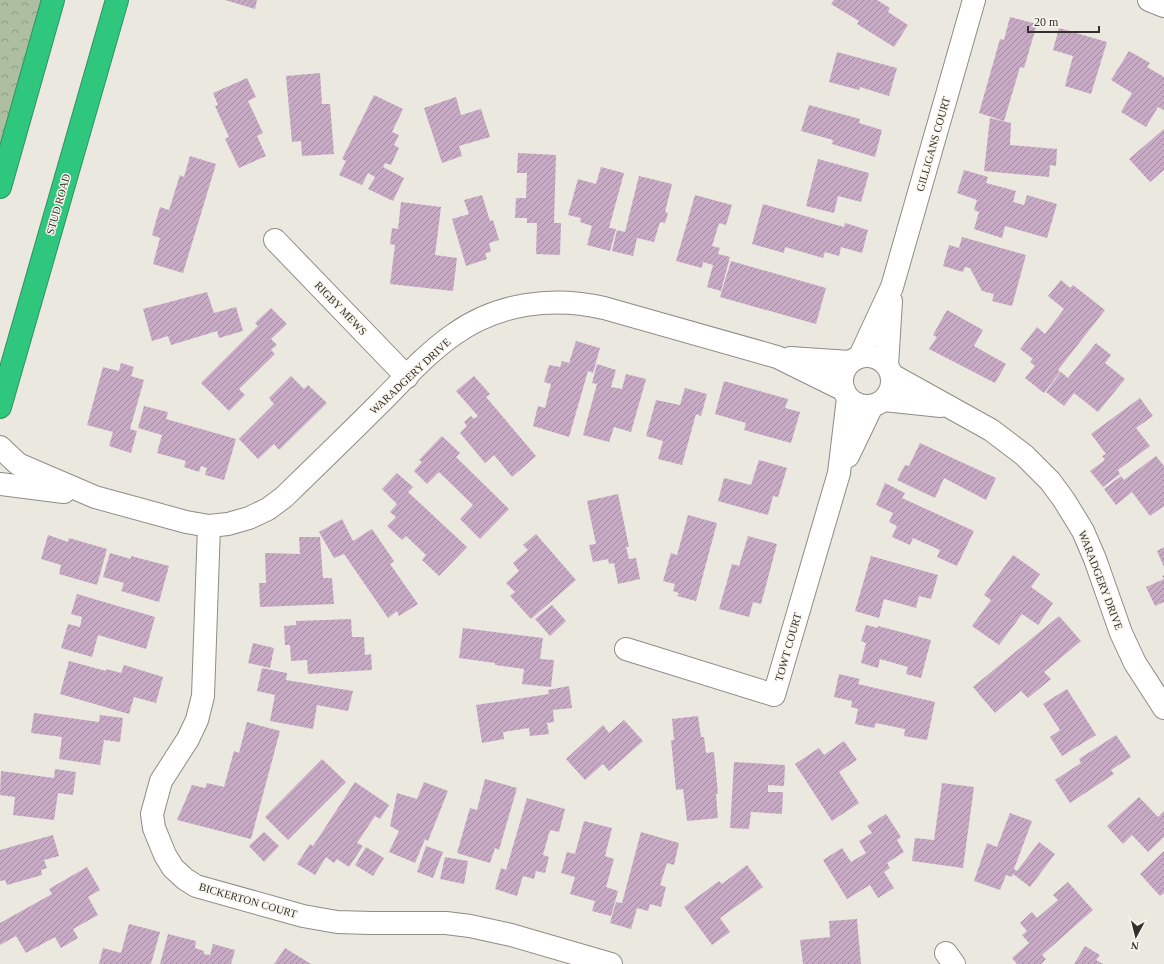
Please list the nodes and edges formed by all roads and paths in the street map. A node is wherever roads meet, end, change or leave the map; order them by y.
1 (53, 0) edge
2 (116, 0) edge
3 (974, 0) edge
4 (1149, 0) edge
5 (1164, 6) edge
6 (0, 187) edge
7 (275, 240) dead end
8 (892, 287) junction
9 (777, 357) junction
10 (855, 359) junction
11 (890, 370) junction
12 (407, 377) junction
13 (846, 394) junction
14 (878, 403) junction
15 (0, 407) edge
16 (948, 407) junction
17 (0, 447) edge
18 (839, 473) junction
19 (0, 484) edge
20 (95, 497) junction
21 (209, 526) junction
22 (626, 649) dead end
23 (1164, 708) edge
24 (611, 964) edge

1 - 6 highway
2 - 15 highway, STUD ROAD
3 - 8 street, GILLIGANS COURT
4 - 5 street
7 - 12 street, RIGBY MEWS
8 - 10 street, GILLIGANS COURT
8 - 11 street, GILLIGANS COURT
9 - 10 street, WARADGERY DRIVE
9 - 12 street, WARADGERY DRIVE
9 - 13 street, WARADGERY DRIVE
10 - 11 street
10 - 13 street
11 - 14 street
11 - 16 street, WARADGERY DRIVE
12 - 21 street, WARADGERY DRIVE
13 - 14 street
13 - 18 street, TOWT COURT
14 - 16 street, WARADGERY DRIVE
14 - 18 street, TOWT COURT
16 - 23 street, WARADGERY DRIVE
17 - 20 street, WARADGERY DRIVE
18 - 22 street, TOWT COURT
19 - 20 street, WARADGERY DRIVE
20 - 21 street, WARADGERY DRIVE
21 - 24 street, BICKERTON COURT

